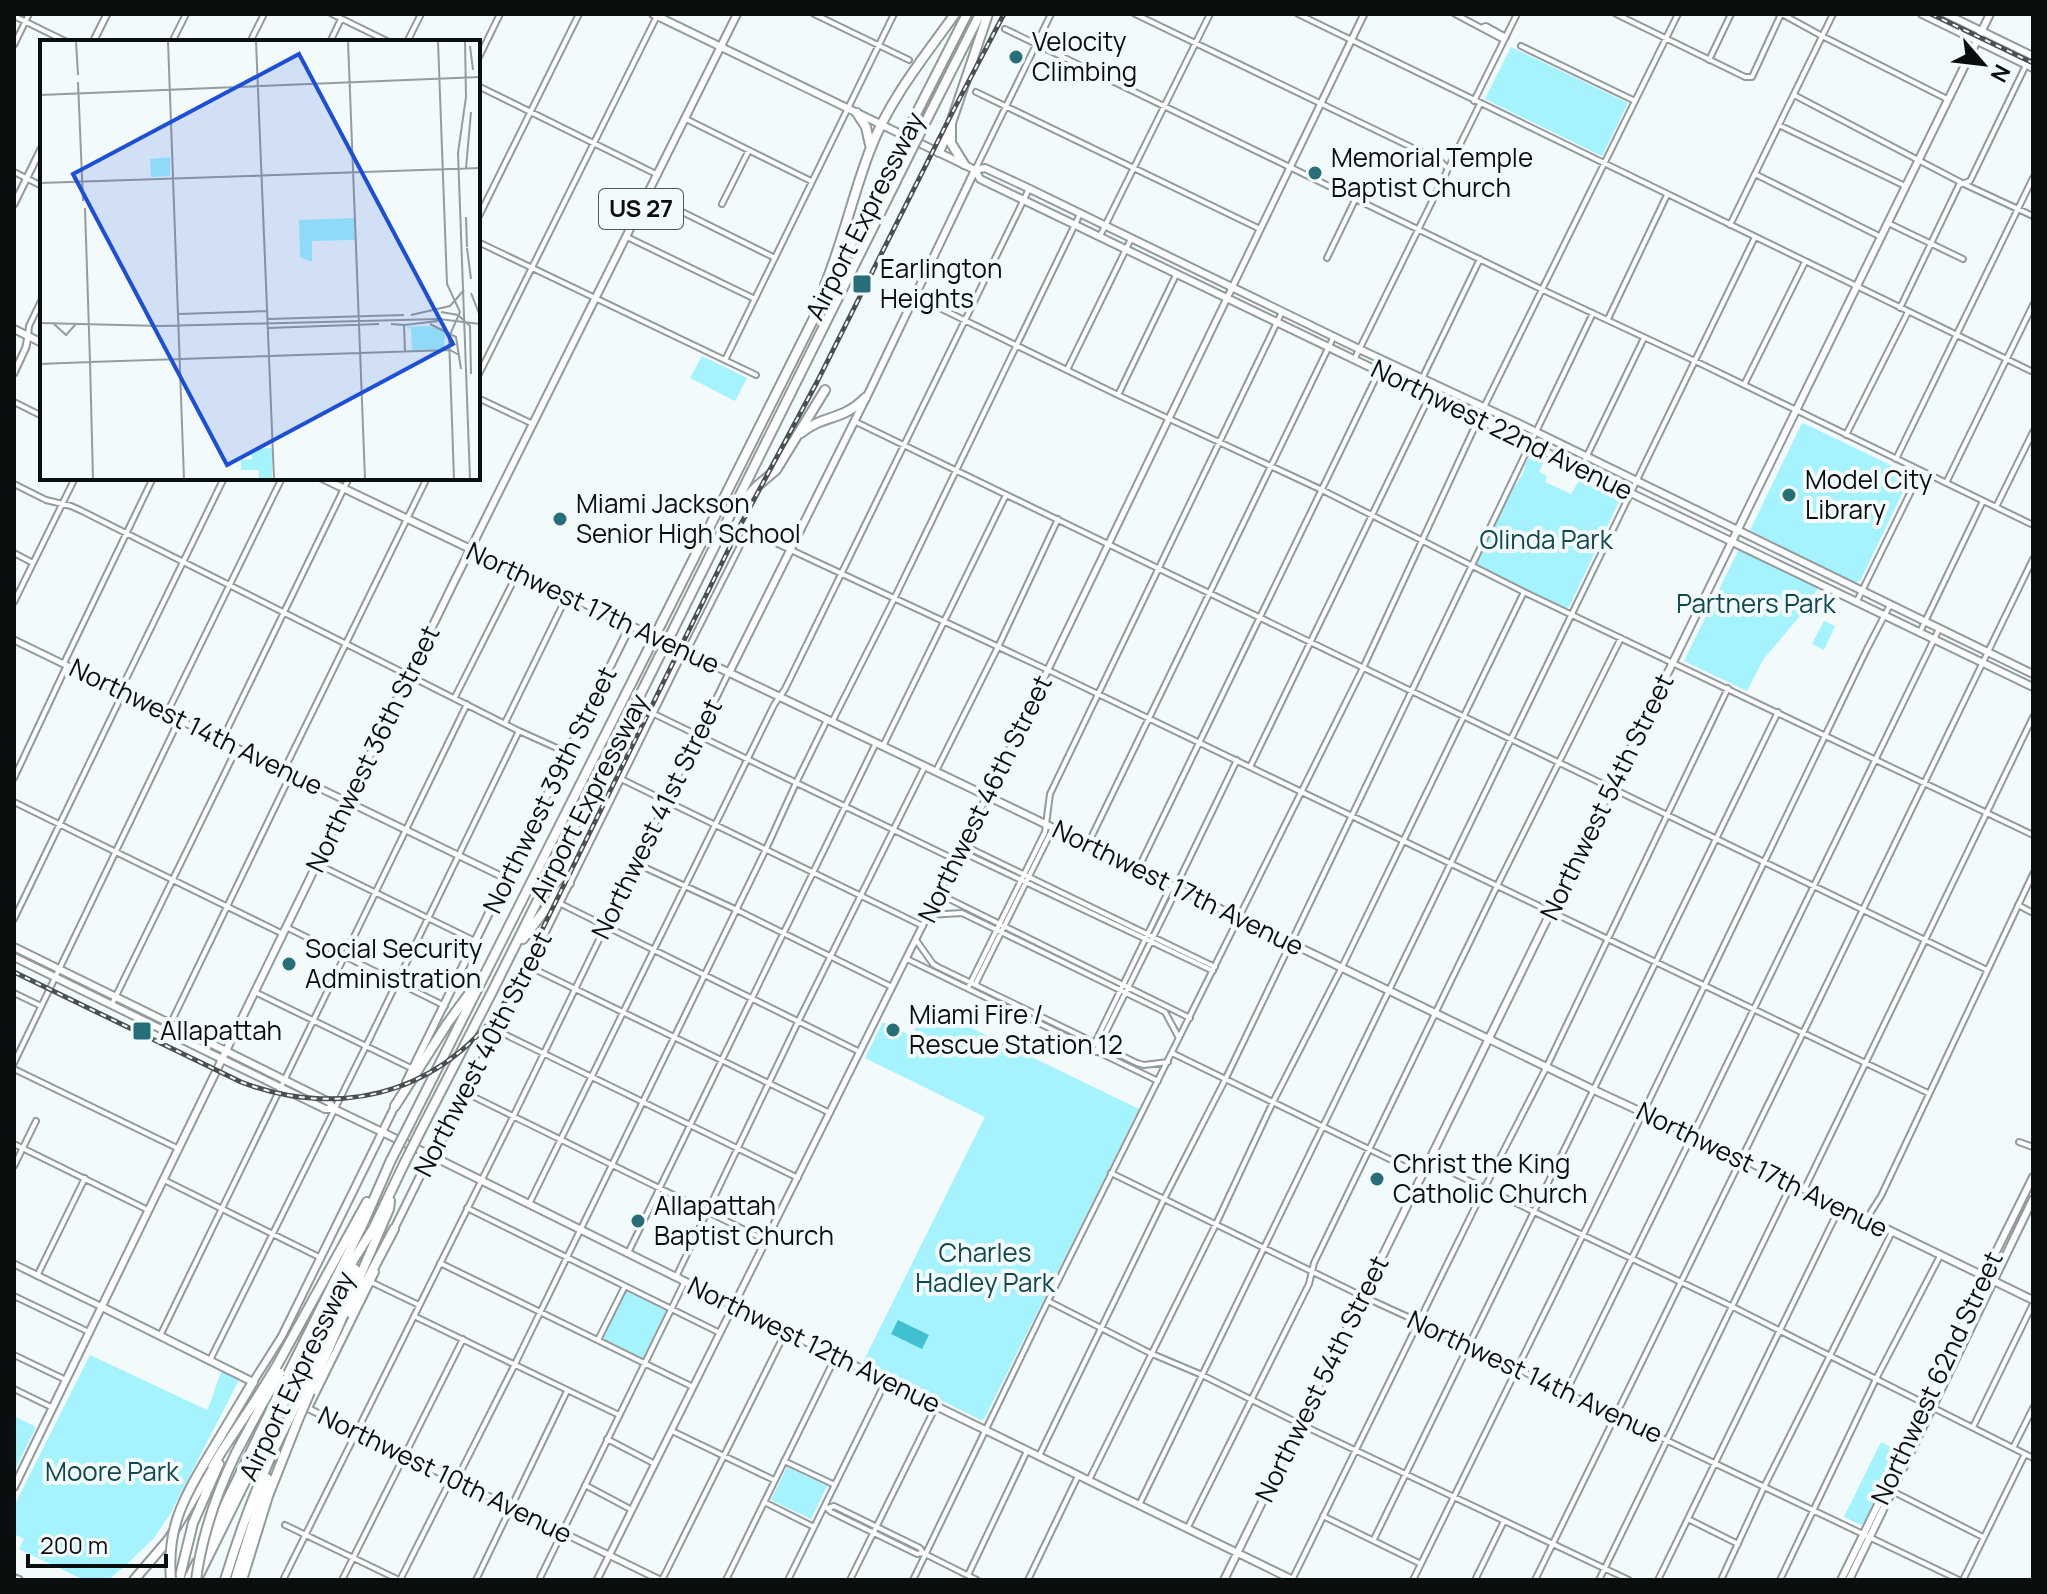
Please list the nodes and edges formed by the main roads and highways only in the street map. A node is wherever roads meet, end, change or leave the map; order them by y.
1 (737, 14) edge
2 (955, 14) edge
3 (967, 14) edge
4 (980, 14) edge
5 (988, 14) edge
6 (1922, 14) edge
7 (1946, 14) edge
8 (1990, 14) edge
9 (656, 15) edge
10 (1981, 31) junction
11 (1977, 41) junction
12 (720, 47) junction
13 (2033, 56) edge
14 (2030, 66) edge
15 (857, 113) junction
16 (951, 123) junction
17 (882, 125) junction
18 (870, 149) junction
19 (939, 152) junction
20 (964, 164) junction
21 (975, 170) junction
22 (14, 329) edge
23 (40, 342) edge
24 (799, 346) junction
25 (825, 390) dead end
26 (865, 398) junction
27 (793, 442) junction
28 (326, 480) edge
29 (725, 524) junction
30 (1738, 531) junction
31 (1733, 541) junction
32 (470, 550) junction
33 (630, 626) junction
34 (683, 651) junction
35 (729, 673) junction
36 (2033, 674) edge
37 (2033, 687) edge
38 (569, 883) junction
39 (14, 947) edge
40 (14, 957) edge
41 (503, 969) junction
42 (480, 982) junction
43 (114, 1000) junction
44 (1490, 1039) junction
45 (226, 1051) junction
46 (222, 1059) junction
47 (283, 1083) junction
48 (395, 1106) junction
49 (382, 1132) junction
50 (432, 1156) junction
51 (2033, 1177) edge
52 (382, 1178) junction
53 (392, 1189) junction
54 (2033, 1199) edge
55 (373, 1229) junction
56 (394, 1229) junction
57 (1984, 1276) junction
58 (1993, 1280) junction
59 (2033, 1302) edge
60 (102, 1307) junction
61 (318, 1374) junction
62 (283, 1377) junction
63 (253, 1382) junction
64 (306, 1391) junction
65 (257, 1406) junction
66 (1930, 1406) junction
67 (308, 1408) road end
68 (274, 1413) junction
69 (294, 1418) junction
70 (238, 1428) junction
71 (14, 1487) edge
72 (1866, 1536) junction
73 (1237, 1554) junction
74 (134, 1580) edge
75 (171, 1580) edge
76 (179, 1580) edge
77 (188, 1580) edge
78 (196, 1580) edge
79 (225, 1580) edge
80 (235, 1580) edge
81 (242, 1580) edge
82 (1224, 1580) edge
83 (1293, 1580) edge
84 (1841, 1580) edge
85 (1849, 1580) edge

1 - 12 main road, Northwest 36th Street / US 27
2 - 17 highway
3 - 24 highway, Airport Expressway, bridge
4 - 29 highway, Airport Expressway, bridge
5 - 16 highway
6 - 11 main road
7 - 10 main road
8 - 10 main road, Northwest 54th Street
9 - 12 main road, Northwest 22nd Avenue
10 - 11 main road, Northwest 54th Street
10 - 13 main road
11 - 14 main road
11 - 30 main road, Northwest 54th Street
12 - 15 main road, Northwest 22nd Avenue
12 - 32 main road, Northwest 36th Street / US 27
15 - 17 main road, Northwest 22nd Avenue
15 - 18 highway
16 - 19 highway
16 - 20 highway
17 - 18 highway
17 - 19 main road, Northwest 22nd Avenue
18 - 24 highway
19 - 20 main road, Northwest 22nd Avenue
20 - 21 main road, Northwest 22nd Avenue
21 - 26 main road, Northwest 41st Street
21 - 30 main road, Northwest 22nd Avenue
21 - 31 main road, Northwest 22nd Avenue
22 - 23 main road
24 - 42 highway, Airport Expressway, bridge
25 - 27 highway
26 - 27 highway
26 - 35 main road, Northwest 41st Street
27 - 29 highway
28 - 32 main road, Northwest 17th Avenue
29 - 41 highway, Airport Expressway, bridge
30 - 31 main road, Northwest 54th Street
30 - 36 main road, Northwest 22nd Avenue
31 - 37 main road, Northwest 22nd Avenue
31 - 44 main road, Northwest 54th Street
32 - 33 main road, Northwest 17th Avenue
32 - 45 main road, Northwest 36th Street / US 27
33 - 34 main road, Northwest 17th Avenue
33 - 48 main road, Northwest 39th Street
34 - 35 main road, Northwest 17th Avenue
34 - 38 main road, Northwest 40th Street
35 - 44 main road, Northwest 17th Avenue
38 - 41 highway
38 - 50 main road, Northwest 40th Street
39 - 43 main road, Northwest 12th Avenue
40 - 43 main road, Northwest 12th Avenue
41 - 53 highway, Airport Expressway, bridge
42 - 48 highway
42 - 52 highway, Airport Expressway, bridge
43 - 45 main road, Northwest 12th Avenue
43 - 46 main road, Northwest 12th Avenue
44 - 57 main road, Northwest 17th Avenue
44 - 73 main road, Northwest 54th Street
45 - 46 main road, Northwest 36th Street / US 27
45 - 47 main road, Northwest 12th Avenue
46 - 47 main road, Northwest 12th Avenue
46 - 60 main road, Northwest 36th Street / US 27
47 - 49 main road, Northwest 12th Avenue
48 - 49 main road, Northwest 39th Street
49 - 50 main road, Northwest 12th Avenue
49 - 63 main road, Northwest 39th Street
50 - 56 main road, Northwest 40th Street
50 - 73 main road, Northwest 12th Avenue
51 - 57 main road, Northwest 62nd Street
52 - 62 highway, Airport Expressway
52 - 62 highway
53 - 55 highway, Airport Expressway
53 - 61 highway
54 - 58 main road, Northwest 62nd Street
55 - 62 highway, Airport Expressway
55 - 64 highway
56 - 61 highway
56 - 67 main road, Northwest 40th Street
57 - 58 main road, Northwest 17th Avenue
57 - 66 main road, Northwest 62nd Street
58 - 59 main road, Northwest 17th Avenue
58 - 66 main road, Northwest 62nd Street
60 - 63 main road, Northwest 10th Avenue
60 - 71 main road, Northwest 36th Street / US 27
61 - 64 highway
62 - 65 highway, bridge
62 - 68 highway, Airport Expressway, bridge
63 - 75 highway, bridge
64 - 69 highway, bridge
65 - 70 highway
65 - 78 highway, bridge
66 - 72 main road, Northwest 62nd Street
66 - 72 main road, Northwest 62nd Street
68 - 77 highway, Airport Expressway
68 - 78 highway, Airport Expressway
69 - 79 highway
69 - 80 highway
69 - 81 highway
70 - 74 highway
70 - 76 highway
72 - 84 main road, Northwest 62nd Street
72 - 85 main road, Northwest 62nd Street
73 - 82 main road, Northwest 54th Street
73 - 83 main road, Northwest 12th Avenue

